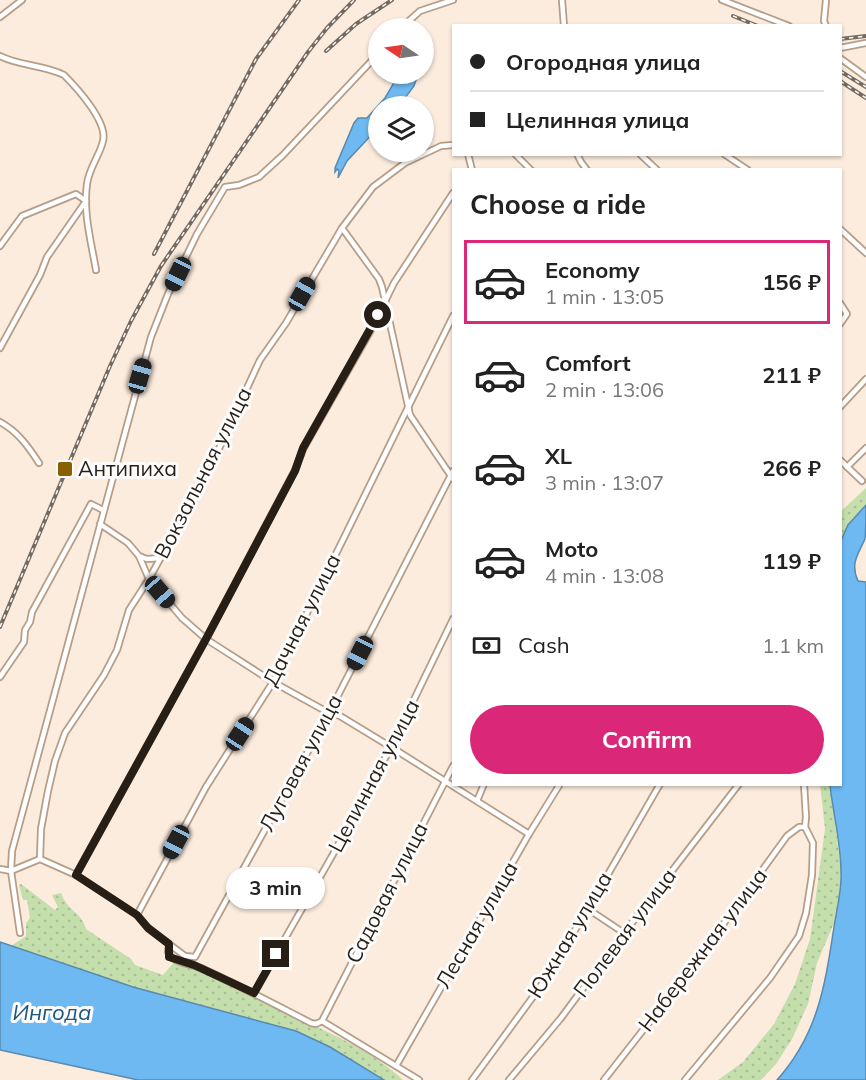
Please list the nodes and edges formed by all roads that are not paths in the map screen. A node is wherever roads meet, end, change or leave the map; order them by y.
1 (22, 0) edge
2 (453, 0) edge
3 (562, 0) edge
4 (722, 0) edge
5 (826, 0) edge
6 (0, 17) edge
7 (412, 18) edge
8 (564, 24) edge
9 (784, 24) edge
10 (825, 24) edge
11 (866, 44) edge
12 (842, 48) edge
13 (0, 56) edge
14 (842, 59) edge
15 (368, 65) edge
16 (866, 77) edge
17 (452, 145) edge
18 (517, 156) edge
19 (642, 156) edge
20 (727, 156) edge
21 (529, 168) edge
22 (655, 168) edge
23 (745, 168) edge
24 (452, 195) edge
25 (86, 201) junction
26 (342, 228) junction
27 (842, 232) edge
28 (0, 246) edge
29 (866, 253) edge
30 (96, 270) dead end
31 (385, 301) junction
32 (842, 306) edge
33 (452, 318) edge
34 (842, 321) edge
35 (0, 348) edge
36 (866, 379) edge
37 (842, 405) edge
38 (408, 406) junction
39 (0, 422) edge
40 (866, 448) edge
41 (842, 462) edge
42 (39, 463) dead end
43 (847, 467) junction
44 (452, 475) edge
45 (862, 481) dead end
46 (104, 510) junction
47 (100, 524) junction
48 (139, 556) junction
49 (160, 558) junction
50 (149, 579) junction
51 (452, 621) edge
52 (206, 639) junction
53 (0, 677) edge
54 (273, 682) junction
55 (329, 713) junction
56 (391, 747) junction
57 (452, 768) edge
58 (445, 781) junction
59 (452, 785) edge
60 (453, 786) edge
61 (483, 786) edge
62 (559, 786) edge
63 (659, 786) edge
64 (737, 786) edge
65 (804, 786) edge
66 (477, 801) junction
67 (805, 827) junction
68 (529, 834) junction
69 (40, 859) junction
70 (0, 869) edge
71 (11, 871) junction
72 (76, 875) junction
73 (588, 909) junction
74 (137, 915) junction
75 (20, 933) dead end
76 (624, 933) junction
77 (169, 944) junction
78 (254, 993) junction
79 (322, 1021) junction
80 (396, 1066) junction
81 (419, 1080) edge
82 (472, 1080) edge
83 (509, 1080) edge
84 (604, 1080) edge
85 (685, 1080) edge

1 - 6 street
2 - 7 street
3 - 8 street
4 - 9 street
5 - 10 street
11 - 12 street
13 - 25 street
14 - 16 street
15 - 46 street
17 - 26 street, Вокзальная улица
18 - 21 street
19 - 22 street
20 - 23 street
24 - 31 street
25 - 28 street
25 - 30 street
25 - 35 street
26 - 31 street
26 - 49 street, Вокзальная улица
27 - 29 street
31 - 38 street
31 - 52 street
32 - 34 street
33 - 38 street, Дачная улица
36 - 37 street
38 - 44 street
38 - 54 street, Дачная улица
39 - 42 street
40 - 43 street
41 - 43 street
43 - 45 street
44 - 55 street, Луговая улица
46 - 47 street
46 - 53 street
47 - 48 street
47 - 71 street
48 - 49 street
48 - 50 street
49 - 50 street, Вокзальная улица
50 - 52 street
50 - 69 street, Вокзальная улица
51 - 56 street, Целинная улица
52 - 54 street
52 - 72 street
54 - 55 street
54 - 74 street, Дачная улица
55 - 56 street
55 - 77 street, Луговая улица
56 - 58 street
56 - 78 street, Целинная улица
57 - 58 street, Садовая улица
58 - 59 street
58 - 79 street, Садовая улица
60 - 66 street
61 - 66 street
62 - 68 street, Лесная улица
63 - 73 street, Южная улица
64 - 76 street, Полевая улица
65 - 67 street
66 - 68 street
67 - 84 street, Набережная улица
67 - 85 street
68 - 80 street, Лесная улица
69 - 71 street
69 - 72 street
70 - 71 street
71 - 75 street
72 - 74 street
73 - 76 street
73 - 82 street, Южная улица
74 - 77 street
76 - 83 street, Полевая улица
77 - 78 street
78 - 79 street
79 - 80 street
80 - 81 street

